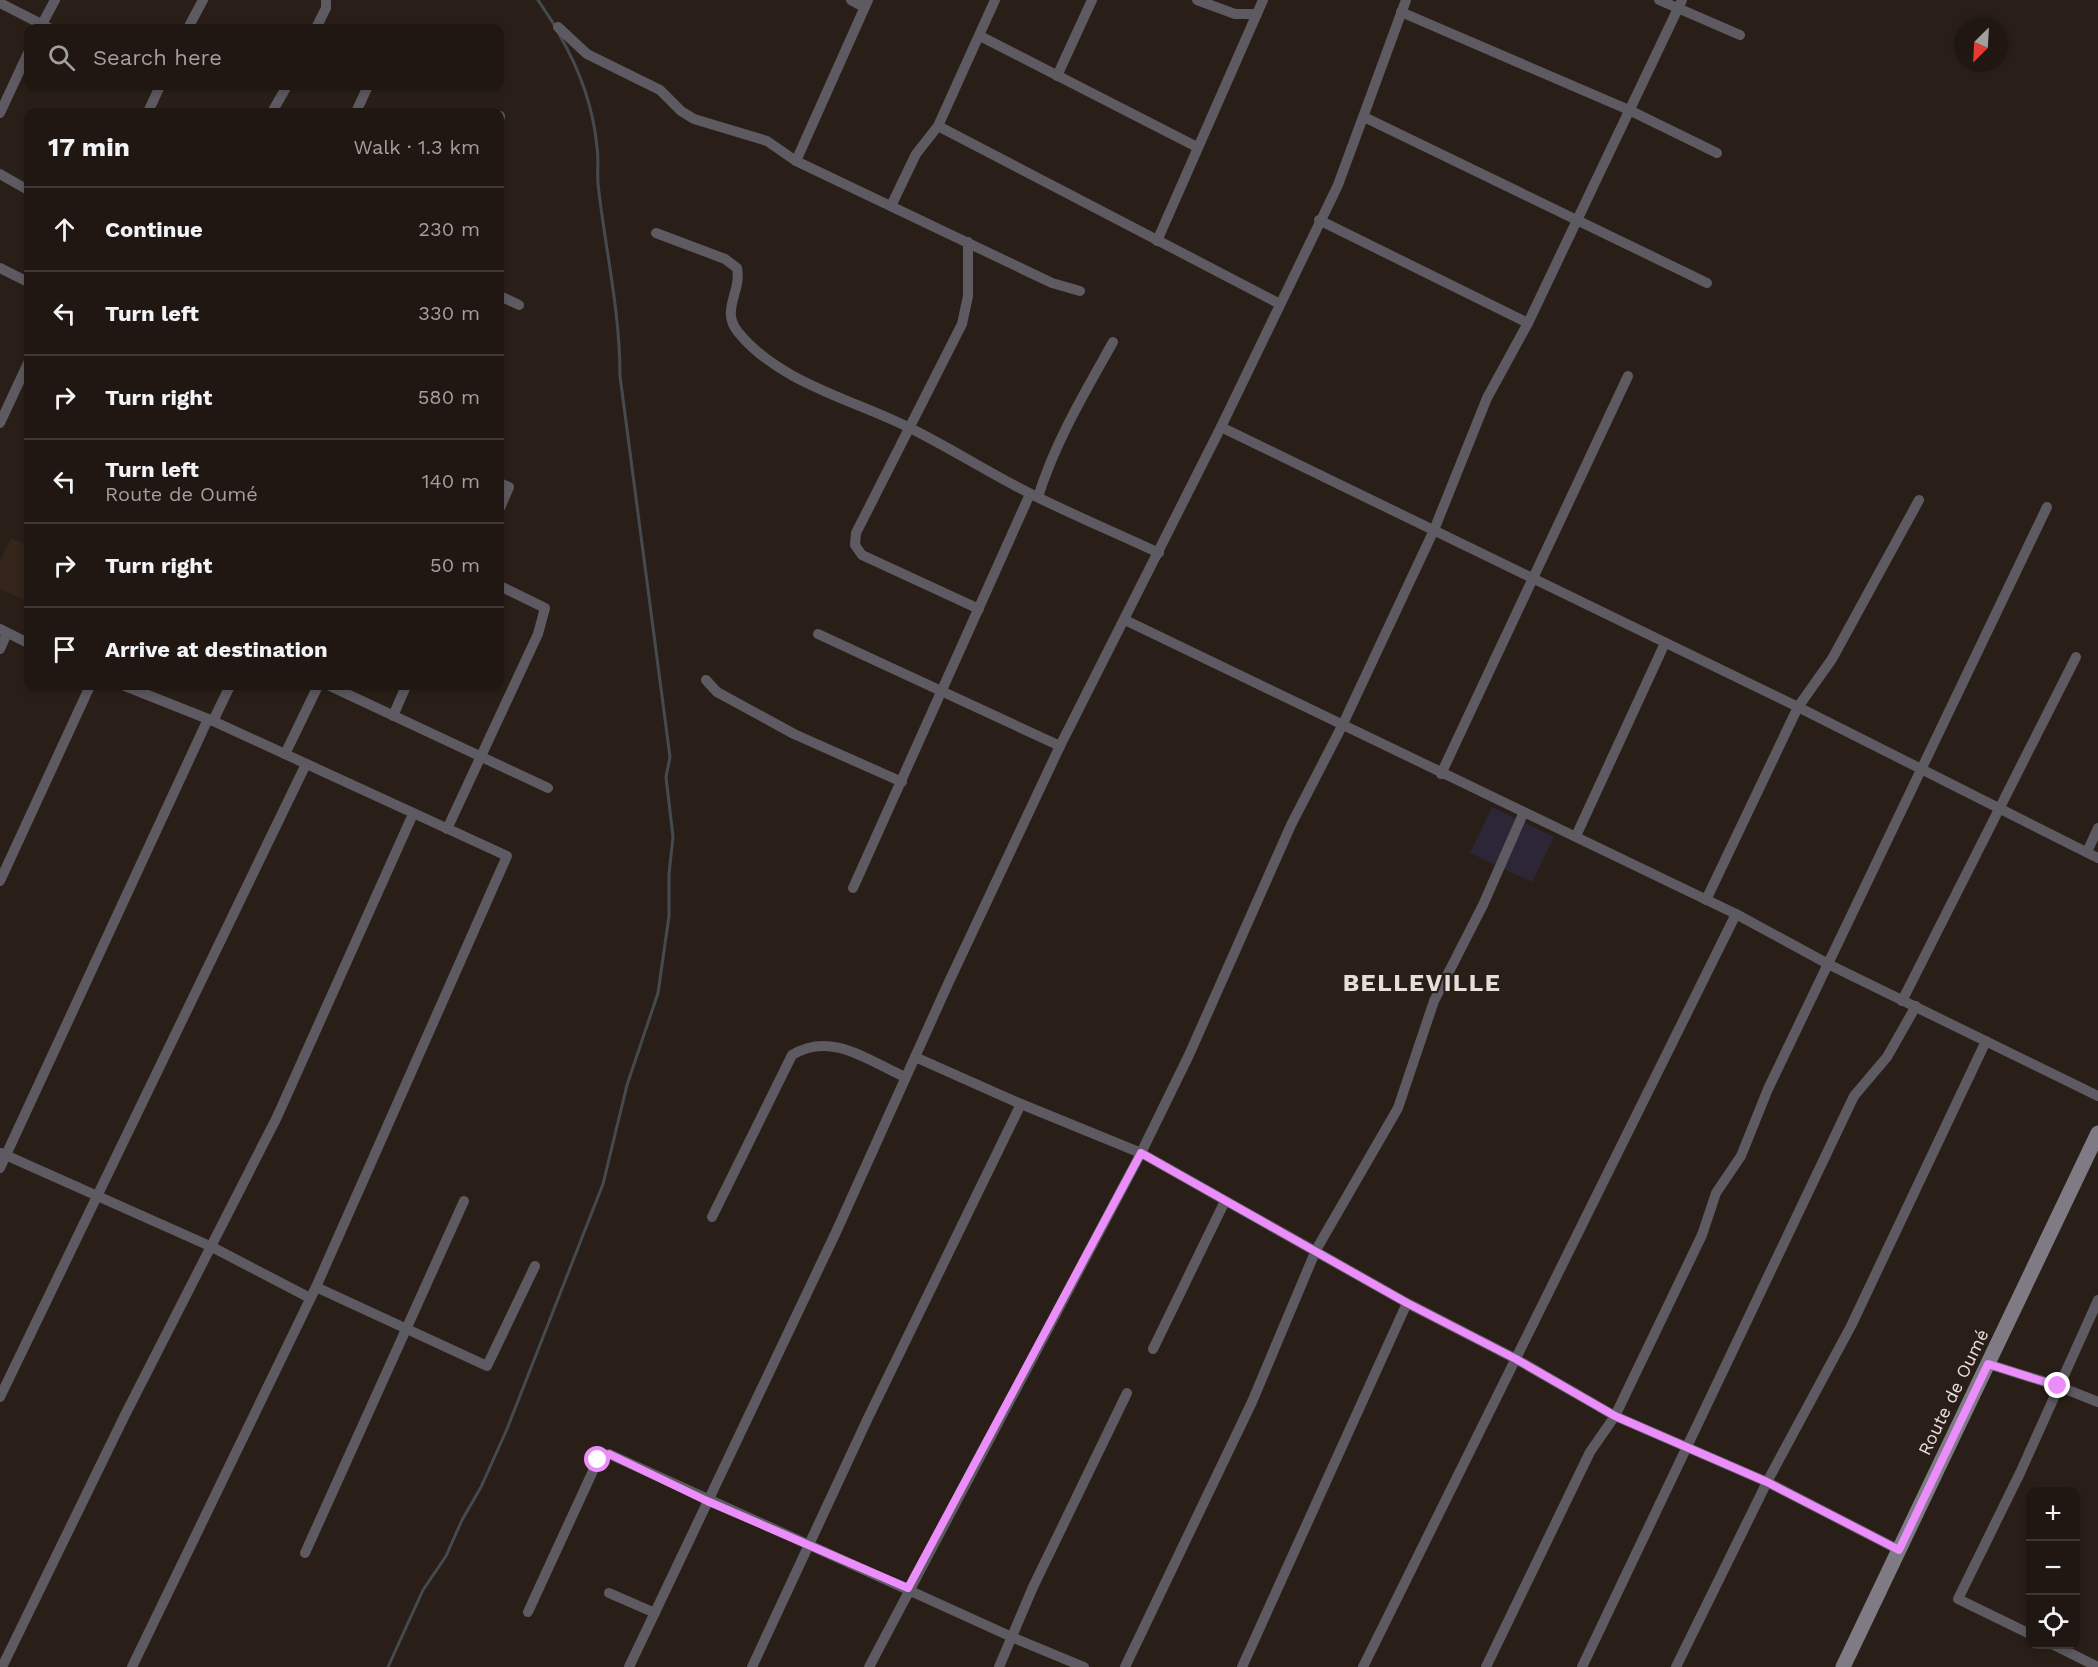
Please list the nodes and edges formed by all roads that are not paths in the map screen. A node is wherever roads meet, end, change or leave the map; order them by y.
1 (54, 0) edge
2 (202, 0) edge
3 (326, 0) edge
4 (851, 0) edge
5 (995, 0) edge
6 (1092, 0) edge
7 (1197, 0) edge
8 (1263, 0) edge
9 (1406, 0) edge
10 (1659, 0) edge
11 (0, 3) edge
12 (866, 4) edge
13 (1680, 4) edge
14 (1401, 12) junction
15 (1257, 14) junction
16 (38, 24) edge
17 (45, 24) edge
18 (190, 24) edge
19 (318, 24) edge
20 (558, 27) dead end
21 (1740, 35) dead end
22 (980, 36) junction
23 (24, 62) edge
24 (1057, 76) junction
25 (157, 90) edge
26 (285, 90) edge
27 (366, 90) edge
28 (150, 108) edge
29 (274, 108) edge
30 (358, 108) edge
31 (1629, 110) junction
32 (0, 113) edge
33 (1364, 117) junction
34 (938, 126) junction
35 (1197, 147) junction
36 (1718, 153) dead end
37 (796, 161) junction
38 (0, 174) edge
39 (24, 188) edge
40 (891, 206) junction
41 (1319, 220) junction
42 (1575, 221) junction
43 (656, 233) dead end
44 (1157, 241) junction
45 (968, 242) junction
46 (0, 268) edge
47 (24, 280) edge
48 (1707, 284) dead end
49 (1080, 291) dead end
50 (504, 298) edge
51 (1280, 304) junction
52 (519, 305) dead end
53 (1528, 323) junction
54 (1113, 342) dead end
55 (24, 369) edge
56 (1628, 376) dead end
57 (5, 399) edge
58 (0, 423) edge
59 (1221, 427) junction
60 (910, 428) junction
61 (504, 485) edge
62 (1034, 495) junction
63 (504, 499) edge
64 (1918, 500) dead end
65 (2047, 507) dead end
66 (1434, 531) junction
67 (1159, 553) junction
68 (1532, 578) junction
69 (504, 588) edge
70 (979, 609) junction
71 (1125, 620) junction
72 (3, 631) edge
73 (818, 634) dead end
74 (24, 641) edge
75 (1665, 643) junction
76 (0, 649) edge
77 (2076, 657) dead end
78 (705, 680) dead end
79 (88, 690) edge
80 (135, 690) edge
81 (228, 690) edge
82 (316, 690) edge
83 (338, 690) edge
84 (404, 690) edge
85 (942, 692) junction
86 (1798, 707) junction
87 (393, 716) junction
88 (210, 720) junction
89 (1342, 726) junction
90 (1060, 746) junction
91 (285, 754) junction
92 (480, 757) junction
93 (306, 764) junction
94 (1924, 770) junction
95 (1442, 774) junction
96 (902, 782) junction
97 (548, 788) dead end
98 (2001, 810) junction
99 (413, 814) junction
100 (1523, 814) junction
101 (2098, 828) edge
102 (447, 829) junction
103 (1576, 836) junction
104 (2087, 852) junction
105 (2098, 858) edge
106 (0, 881) edge
107 (853, 888) dead end
108 (1706, 900) junction
109 (1736, 914) junction
110 (1830, 965) junction
111 (1902, 1000) junction
112 (1916, 1006) junction
113 (1986, 1041) junction
114 (915, 1057) junction
115 (905, 1077) junction
116 (2098, 1096) edge
117 (1021, 1104) junction
118 (2098, 1133) edge
119 (1141, 1153) junction
120 (3, 1154) edge
121 (0, 1168) edge
122 (98, 1194) junction
123 (464, 1201) dead end
124 (1225, 1201) junction
125 (712, 1217) dead end
126 (212, 1247) junction
127 (1316, 1250) junction
128 (535, 1266) dead end
129 (316, 1287) junction
130 (310, 1298) junction
131 (2098, 1300) edge
132 (1407, 1303) junction
133 (405, 1329) junction
134 (1153, 1349) dead end
135 (1516, 1359) junction
136 (1988, 1364) junction
137 (2058, 1386) junction
138 (1127, 1393) dead end
139 (0, 1397) edge
140 (2098, 1402) edge
141 (1615, 1416) junction
142 (1685, 1449) junction
143 (1767, 1482) junction
144 (707, 1501) junction
145 (809, 1546) junction
146 (1899, 1550) junction
147 (305, 1552) dead end
148 (908, 1588) junction
149 (609, 1593) dead end
150 (528, 1612) dead end
151 (655, 1613) junction
152 (2026, 1632) edge
153 (1014, 1638) junction
154 (2062, 1649) edge
155 (2, 1667) edge
156 (132, 1667) edge
157 (629, 1667) edge
158 (752, 1667) edge
159 (869, 1667) edge
160 (999, 1667) edge
161 (1084, 1667) edge
162 (1125, 1667) edge
163 (1242, 1667) edge
164 (1363, 1667) edge
165 (1486, 1667) edge
166 (1582, 1667) edge
167 (1676, 1667) edge
168 (1843, 1667) edge
169 (2098, 1667) edge

1 - 17 street
2 - 18 street
3 - 19 street
4 - 12 street
5 - 22 street
6 - 24 street
7 - 15 street
8 - 15 street
9 - 14 street
10 - 13 street
11 - 16 street
12 - 37 street
13 - 21 street
13 - 31 street
14 - 31 street
14 - 33 street
15 - 35 street
20 - 37 street
22 - 24 street
22 - 34 street
23 - 32 street
24 - 35 street
25 - 28 street
26 - 29 street
27 - 30 street
31 - 36 street
31 - 42 street
33 - 41 street
33 - 42 street
34 - 40 street
34 - 44 street
35 - 44 street
37 - 40 street
38 - 39 street
40 - 45 street
41 - 51 street
41 - 53 street
42 - 48 street
42 - 53 street
43 - 60 street
44 - 51 street
45 - 49 street
45 - 60 street
46 - 47 street
50 - 52 street
51 - 59 street
53 - 66 street
54 - 62 street
55 - 57 street
56 - 68 street
57 - 58 street
59 - 66 street
59 - 67 street
60 - 62 street
60 - 70 street
61 - 63 street
62 - 67 street
62 - 70 street
64 - 86 street
65 - 94 street
66 - 68 street
66 - 89 street
67 - 71 street
68 - 75 street
68 - 95 street
69 - 92 street
70 - 85 street
71 - 89 street
71 - 90 street
72 - 74 street
72 - 76 street
73 - 85 street
75 - 86 street
75 - 103 street
77 - 98 street
78 - 96 street
79 - 106 street
80 - 88 street
81 - 88 street
82 - 91 street
83 - 87 street
84 - 87 street
85 - 90 street
85 - 96 street
86 - 94 street
86 - 108 street
87 - 92 street
88 - 91 street
88 - 120 street
89 - 95 street
89 - 119 street
90 - 114 street
91 - 93 street
92 - 97 street
92 - 102 street
93 - 99 street
93 - 122 street
94 - 98 street
94 - 110 street
95 - 100 street
96 - 107 street
98 - 104 street
98 - 111 street
99 - 102 street
99 - 126 street
100 - 103 street
100 - 127 street
101 - 104 street
102 - 129 street
103 - 108 street
104 - 105 street
108 - 109 street
109 - 110 street
109 - 135 street
110 - 111 street
110 - 141 street
111 - 112 street
112 - 113 street
112 - 142 street
113 - 116 street
113 - 143 street
114 - 115 street
114 - 117 street
115 - 125 street
115 - 144 street
117 - 119 street
117 - 145 street
118 - 136 street, Route de Oumé
119 - 124 street
119 - 148 street
120 - 121 street
120 - 122 street
122 - 126 street
122 - 139 street
123 - 133 street
124 - 127 street
124 - 134 street
126 - 130 street
126 - 155 street
127 - 132 street
127 - 162 street
128 - 133 street
129 - 130 street
129 - 133 street
130 - 156 street
131 - 137 street
132 - 135 street
132 - 163 street
133 - 147 street
135 - 141 street
135 - 164 street
136 - 137 street
136 - 146 street, Route de Oumé
137 - 140 street
137 - 152 street
138 - 153 street
141 - 142 street
141 - 165 street
142 - 143 street
142 - 166 street
143 - 146 street
143 - 167 street
144 - 145 street
144 - 150 street
144 - 151 street
145 - 148 street
145 - 158 street
146 - 168 street, Route de Oumé
148 - 153 street
148 - 159 street
149 - 151 street
151 - 157 street
153 - 160 street
153 - 161 street
154 - 169 street

